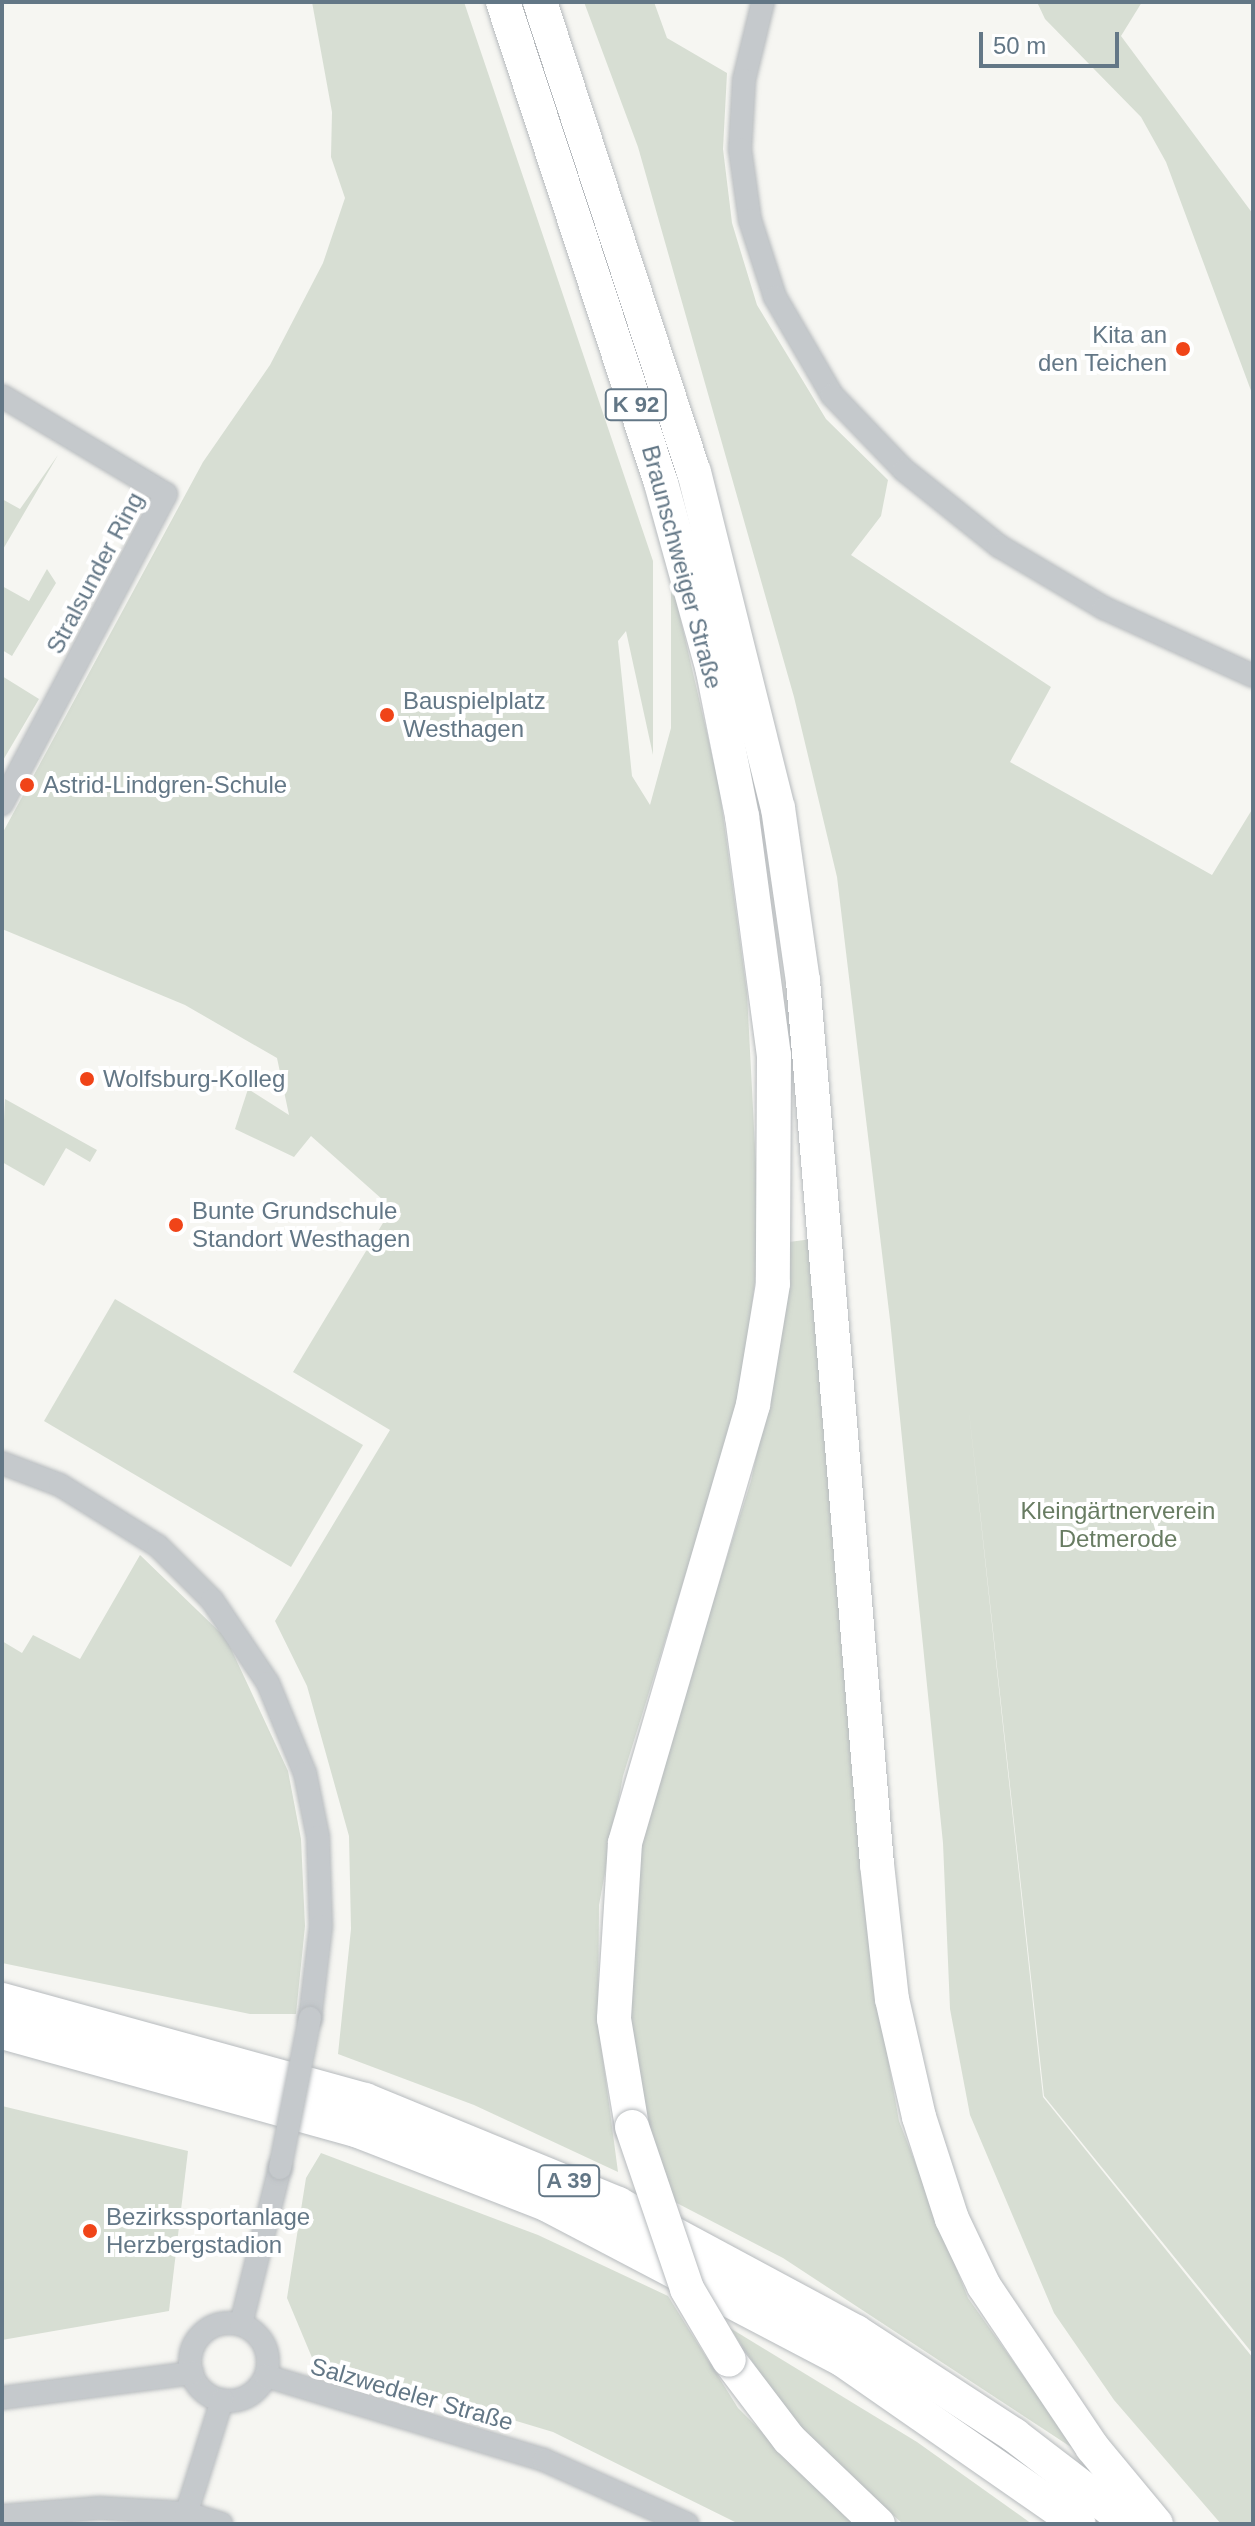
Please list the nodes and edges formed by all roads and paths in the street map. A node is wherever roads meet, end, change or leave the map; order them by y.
1 (503, 2) edge
2 (540, 2) edge
3 (763, 2) edge
4 (2, 396) edge
5 (1253, 676) edge
6 (2, 804) edge
7 (2, 1463) edge
8 (2, 2000) edge
9 (2, 2032) edge
10 (241, 2324) junction
11 (192, 2373) junction
12 (266, 2376) junction
13 (2, 2398) edge
14 (222, 2400) junction
15 (2, 2516) edge
16 (185, 2518) edge
17 (221, 2524) edge
18 (687, 2524) edge
19 (878, 2524) edge
20 (1079, 2524) edge
21 (1130, 2524) edge
22 (1156, 2524) edge

1 - 19 highway, Braunschweiger Straße / K 92, bridge
2 - 22 highway, Braunschweiger Straße / K 92
3 - 5 street
4 - 6 street, Stralsunder Ring
7 - 10 street, bridge
8 - 21 highway, A 39
9 - 20 highway, A 39
10 - 11 street
10 - 12 street
11 - 13 street
11 - 14 street
12 - 14 street
12 - 18 street, Salzwedeler Straße
14 - 16 street
15 - 16 street
16 - 17 street

